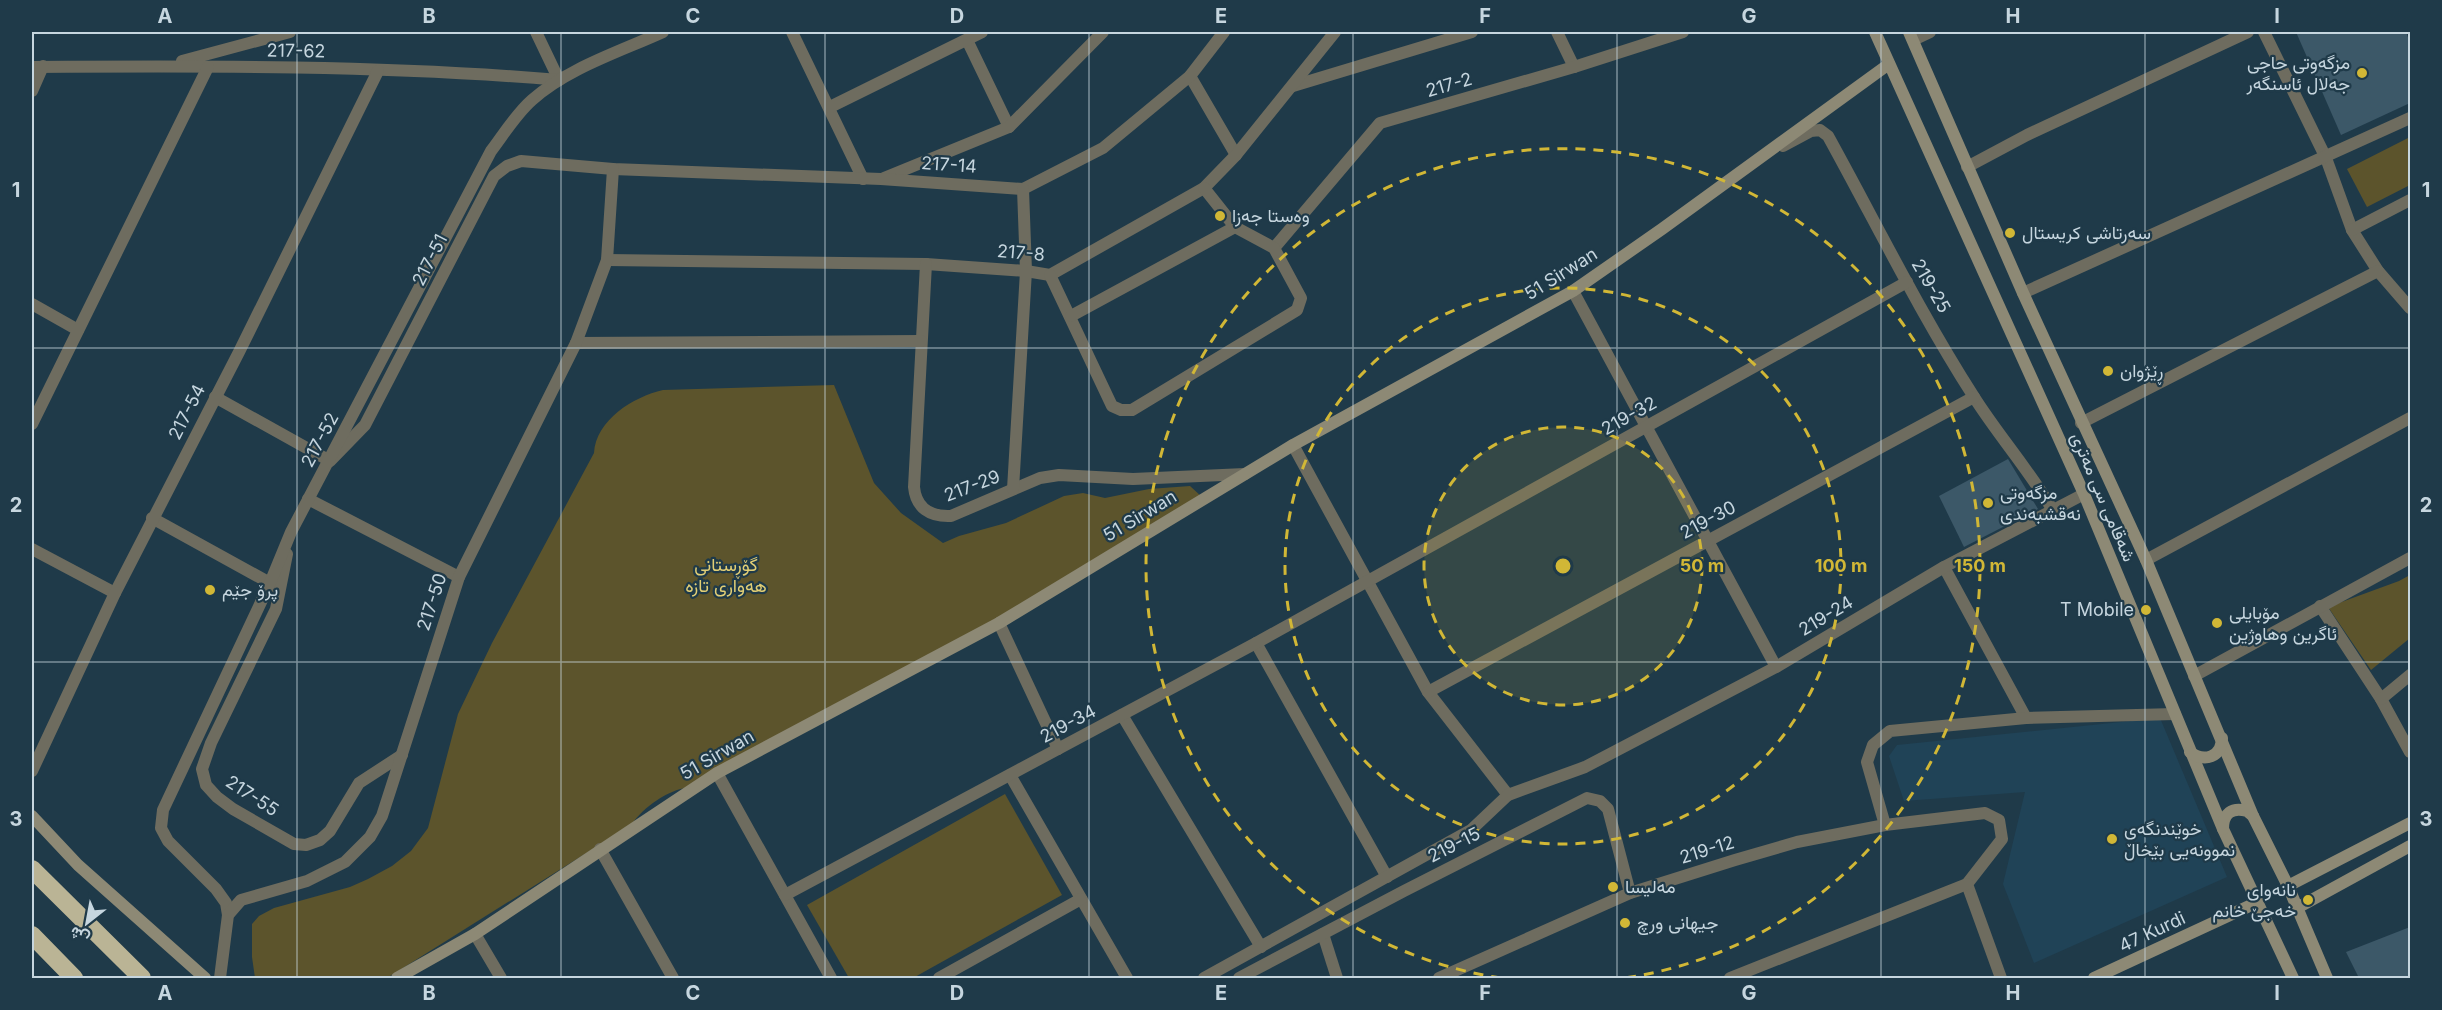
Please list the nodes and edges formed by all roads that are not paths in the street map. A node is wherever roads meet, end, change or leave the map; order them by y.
1 (290, 32) edge
2 (536, 32) edge
3 (663, 32) edge
4 (792, 32) edge
5 (982, 32) edge
6 (1103, 32) edge
7 (1224, 32) edge
8 (1335, 32) edge
9 (1472, 32) edge
10 (1557, 32) edge
11 (1683, 32) edge
12 (1875, 32) edge
13 (1930, 32) edge
14 (2248, 32) edge
15 (2264, 32) edge
16 (1911, 36) edge
17 (967, 40) junction
18 (1888, 64) junction
19 (170, 65) junction
20 (37, 67) edge
21 (208, 67) junction
22 (1574, 67) junction
23 (378, 71) junction
24 (1190, 76) junction
25 (559, 80) junction
26 (1293, 86) junction
27 (32, 91) edge
28 (830, 107) junction
29 (2410, 118) edge
30 (1009, 127) junction
31 (1236, 155) junction
32 (1763, 156) junction
33 (2326, 159) junction
34 (1967, 167) junction
35 (613, 170) junction
36 (863, 179) junction
37 (881, 179) junction
38 (1204, 188) junction
39 (1023, 189) junction
40 (2410, 200) edge
41 (1235, 227) junction
42 (2352, 231) junction
43 (1274, 248) junction
44 (607, 260) junction
45 (926, 264) junction
46 (1026, 270) junction
47 (2378, 271) junction
48 (1050, 275) junction
49 (1907, 282) junction
50 (1573, 291) junction
51 (2023, 293) junction
52 (32, 304) edge
53 (2410, 308) edge
54 (1071, 316) junction
55 (78, 330) junction
56 (921, 341) junction
57 (576, 343) junction
58 (215, 397) junction
59 (1974, 397) junction
60 (2410, 418) edge
61 (2081, 423) junction
62 (32, 424) edge
63 (1646, 427) junction
64 (1293, 445) junction
65 (330, 461) junction
66 (1245, 474) junction
67 (1013, 489) junction
68 (2084, 494) junction
69 (308, 499) junction
70 (2052, 509) junction
71 (152, 518) junction
72 (291, 532) junction
73 (1708, 541) junction
74 (32, 549) edge
75 (2410, 558) edge
76 (2146, 560) junction
77 (1944, 567) junction
78 (459, 577) junction
79 (1368, 582) junction
80 (270, 583) junction
81 (115, 593) junction
82 (2320, 606) junction
83 (999, 623) junction
84 (1256, 643) junction
85 (1776, 667) junction
86 (2410, 675) edge
87 (2194, 676) junction
88 (1428, 692) junction
89 (2381, 699) junction
90 (2175, 714) junction
91 (1122, 715) junction
92 (2026, 718) junction
93 (2222, 737) junction
94 (1058, 749) junction
95 (2190, 752) junction
96 (2410, 752) edge
97 (402, 755) junction
98 (32, 771) edge
99 (717, 773) junction
100 (1010, 775) junction
101 (1508, 795) junction
102 (32, 816) edge
103 (2253, 816) junction
104 (2410, 823) edge
105 (1886, 825) junction
106 (2223, 828) junction
107 (2410, 846) edge
108 (600, 849) junction
109 (32, 869) edge
110 (1387, 877) junction
111 (1967, 884) junction
112 (2288, 886) junction
113 (1630, 893) junction
114 (785, 895) junction
115 (1081, 899) junction
116 (2258, 902) junction
117 (2297, 908) junction
118 (228, 915) junction
119 (475, 934) junction
120 (1323, 934) junction
121 (32, 935) edge
122 (1261, 947) junction
123 (74, 978) edge
124 (142, 978) edge
125 (205, 978) edge
126 (220, 978) edge
127 (397, 978) edge
128 (501, 978) edge
129 (673, 978) edge
130 (831, 978) edge
131 (939, 978) edge
132 (1127, 978) edge
133 (1204, 978) edge
134 (1239, 978) edge
135 (1337, 978) edge
136 (1439, 978) edge
137 (1730, 978) edge
138 (2001, 978) edge
139 (2094, 978) edge
140 (2293, 978) edge
141 (2327, 978) edge

1 - 19 street
2 - 25 street
3 - 25 street, 217-52
4 - 28 street
5 - 17 street
6 - 30 street
7 - 24 street
8 - 26 street, 217-8
9 - 26 street
10 - 22 street
11 - 22 street, 217-2
12 - 18 main road, شەقامی سی مەتری
13 - 16 street
14 - 34 street
15 - 33 street
16 - 34 main road, شەقامی سی مەتری
17 - 28 street
17 - 30 street
18 - 32 main road, 51 Sirwan
18 - 68 main road, شەقامی سی مەتری
19 - 20 street, 217-62
19 - 21 street, 217-62
20 - 27 street
21 - 23 street, 217-62
21 - 55 street
22 - 43 street, 217-2
23 - 25 street, 217-62
23 - 58 street, 217-54
24 - 31 street
24 - 39 street
25 - 65 street, 217-52
26 - 31 street, 217-8
28 - 36 street
29 - 33 street
30 - 37 street
31 - 38 street, 217-8
32 - 49 street, 219-25
32 - 50 main road, 51 Sirwan
33 - 42 street
33 - 51 street
34 - 51 main road, شەقامی سی مەتری
35 - 36 street, 217-14
35 - 44 street, 217-50
35 - 65 street, 217-51
36 - 37 street, 217-14
37 - 39 street, 217-14
38 - 41 street
38 - 48 street, 217-8
39 - 46 street
40 - 42 street
41 - 43 street
41 - 54 street
42 - 47 street
43 - 54 street
44 - 45 street, 217-8
44 - 57 street, 217-50
45 - 46 street, 217-8
45 - 56 street, 217-29
46 - 48 street, 217-8
46 - 67 street
47 - 53 street
47 - 61 street
48 - 54 street
49 - 59 street, 219-25
49 - 63 street, 219-32
50 - 63 street
50 - 64 main road, 51 Sirwan
51 - 61 main road, شەقامی سی مەتری
52 - 55 street
55 - 62 street
56 - 57 street
56 - 67 street, 217-29
57 - 78 street, 217-50
58 - 65 street
58 - 71 street, 217-54
59 - 70 street, 219-25
59 - 73 street, 219-30
60 - 76 street
61 - 76 main road, شەقامی سی مەتری
63 - 73 street
63 - 79 street, 219-32
64 - 66 main road, 51 Sirwan
64 - 79 street
65 - 69 street, 217-52
66 - 67 street, 217-29
66 - 83 main road, 51 Sirwan
68 - 70 street, 219-24
68 - 90 main road, شەقامی سی مەتری
69 - 72 street, 217-52
69 - 78 street
70 - 77 street, 219-24
71 - 80 street
71 - 81 street, 217-54
72 - 80 street, 217-52
72 - 97 street, 217-55
73 - 85 street
73 - 88 street, 219-30
74 - 81 street
75 - 82 street
76 - 87 main road, شەقامی سی مەتری
77 - 85 street, 219-24
77 - 92 street
78 - 97 street, 217-50
79 - 84 street, 219-34
79 - 88 street
80 - 118 street, 217-52
81 - 98 street, 217-54
82 - 87 street
82 - 89 street
83 - 94 street
83 - 99 main road, 51 Sirwan
84 - 91 street, 219-34
84 - 110 street
85 - 101 street, 219-24
86 - 89 street
87 - 93 main road, شەقامی سی مەتری
88 - 101 street
89 - 96 street
90 - 92 street
90 - 95 main road, شەقامی سی مەتری
91 - 94 street, 219-34
91 - 122 street
92 - 105 street
93 - 95 main road
93 - 103 main road, شەقامی سی مەتری
94 - 100 street, 219-34
95 - 106 main road, شەقامی سی مەتری
97 - 118 street, 217-50
99 - 108 main road, 51 Sirwan
99 - 114 street
100 - 114 street, 219-34
100 - 115 street
101 - 110 street
102 - 125 main road
103 - 106 main road
103 - 112 main road, شەقامی سی مەتری
104 - 112 main road
105 - 111 street, 219-12
105 - 113 street, 219-12
106 - 116 main road, شەقامی سی مەتری
107 - 117 main road
108 - 119 main road, 51 Sirwan
108 - 129 street
109 - 124 highway
110 - 122 street
111 - 137 street
111 - 138 street
112 - 117 main road, شەقامی سی مەتری
113 - 120 street, 219-15
113 - 136 street, 219-12
114 - 130 street
115 - 131 street
115 - 132 street
116 - 139 main road, 47 Kurdi
116 - 140 main road, شەقامی سی مەتری
117 - 141 main road, شەقامی سی مەتری
118 - 126 street
119 - 127 main road, 51 Sirwan
119 - 128 street
120 - 134 street, 219-15
120 - 135 street
121 - 123 highway
122 - 133 street

